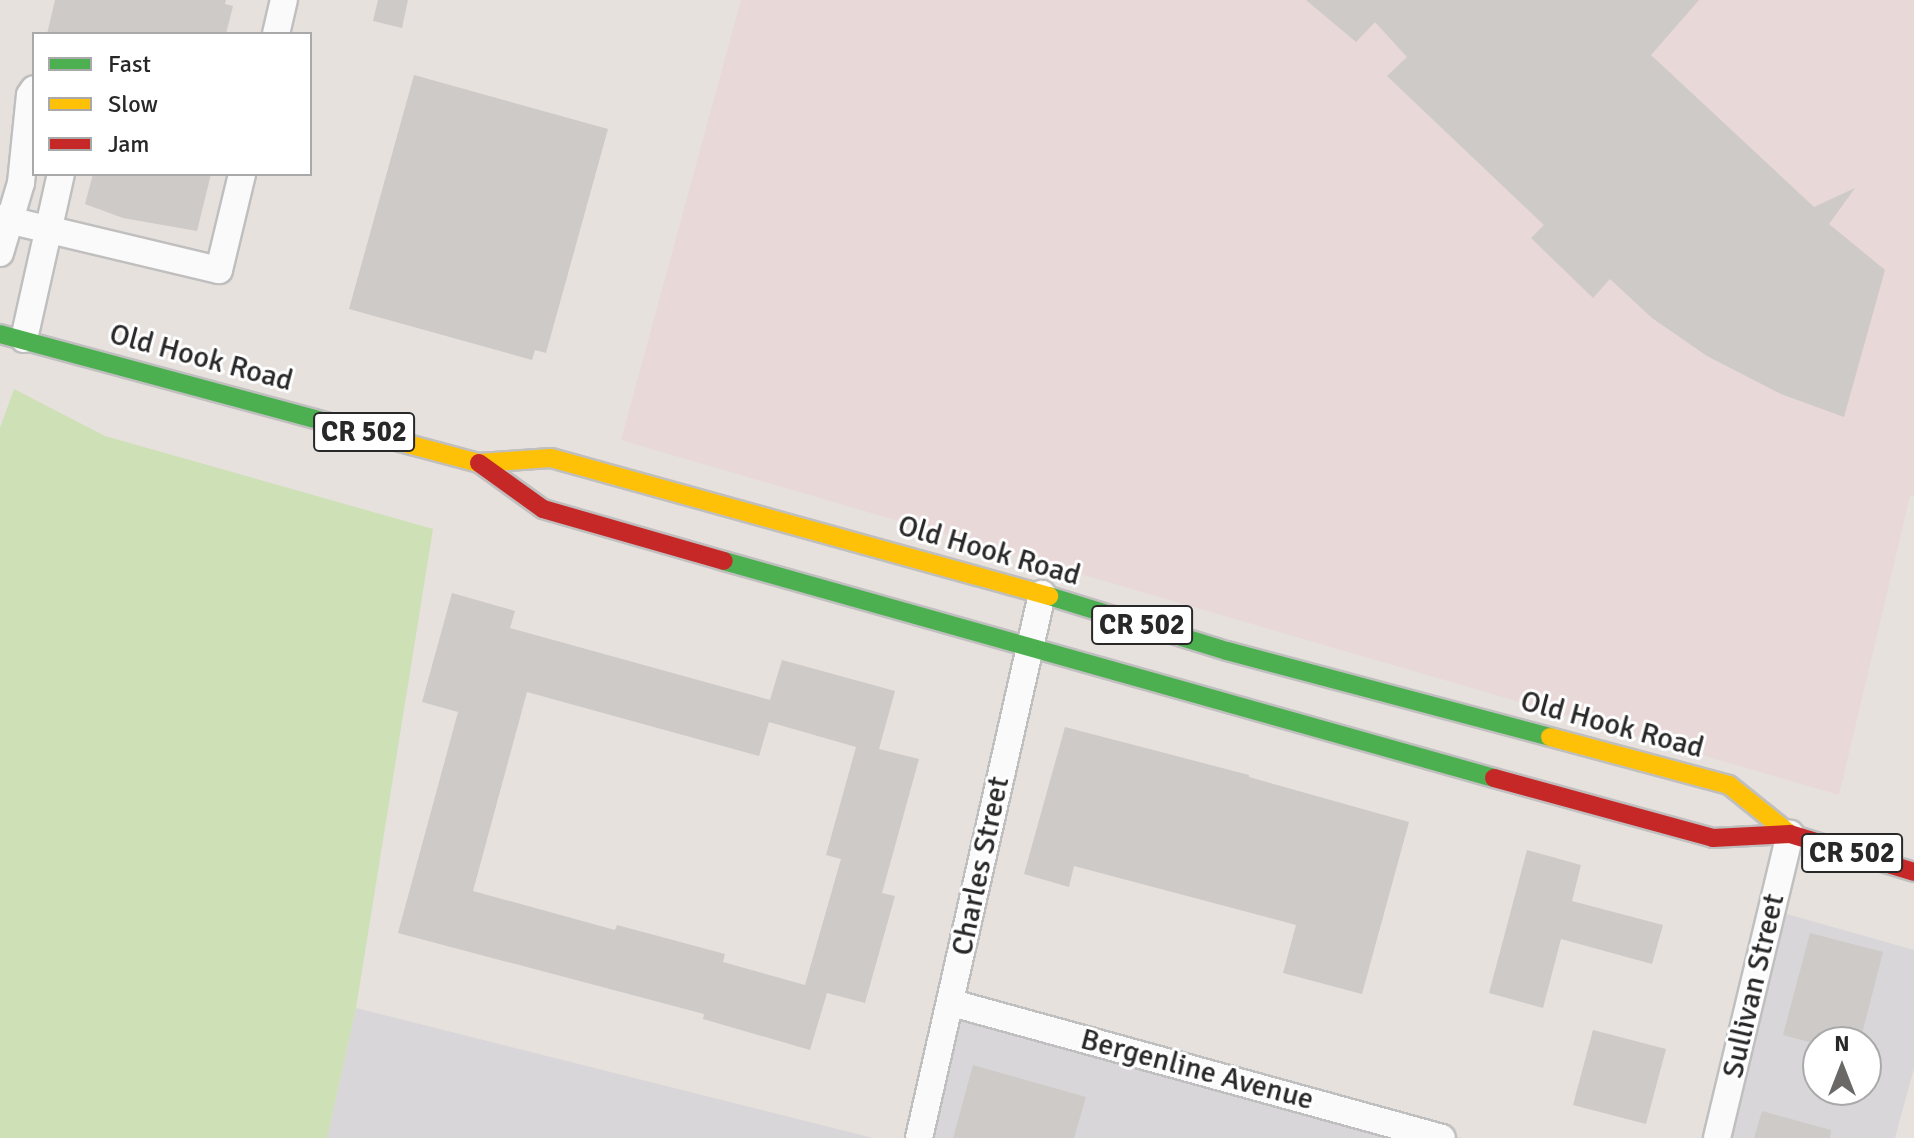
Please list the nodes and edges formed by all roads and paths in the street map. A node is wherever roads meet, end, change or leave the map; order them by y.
1 (284, 0) edge
2 (276, 32) edge
3 (32, 92) edge
4 (60, 176) edge
5 (242, 176) edge
6 (5, 219) edge
7 (47, 229) junction
8 (0, 253) edge
9 (12, 336) edge
10 (479, 463) junction
11 (1042, 594) junction
12 (1027, 649) junction
13 (1790, 834) junction
14 (1914, 872) edge
15 (952, 1003) junction
16 (919, 1138) edge
17 (1442, 1138) edge
18 (1717, 1138) edge

1 - 2 street
3 - 6 street
4 - 7 street
5 - 7 street
6 - 7 street
6 - 8 street
7 - 9 street
9 - 10 main road, Old Hook Road / CR 502
10 - 11 main road, Old Hook Road / CR 502
10 - 12 main road, Old Hook Road / CR 502
11 - 12 street, Charles Street
11 - 13 main road, Old Hook Road / CR 502
12 - 13 main road, Old Hook Road / CR 502
12 - 15 street, Charles Street
13 - 14 main road, Old Hook Road / CR 502
13 - 18 street, Sullivan Street
15 - 16 street, Charles Street
15 - 17 street, Bergenline Avenue

